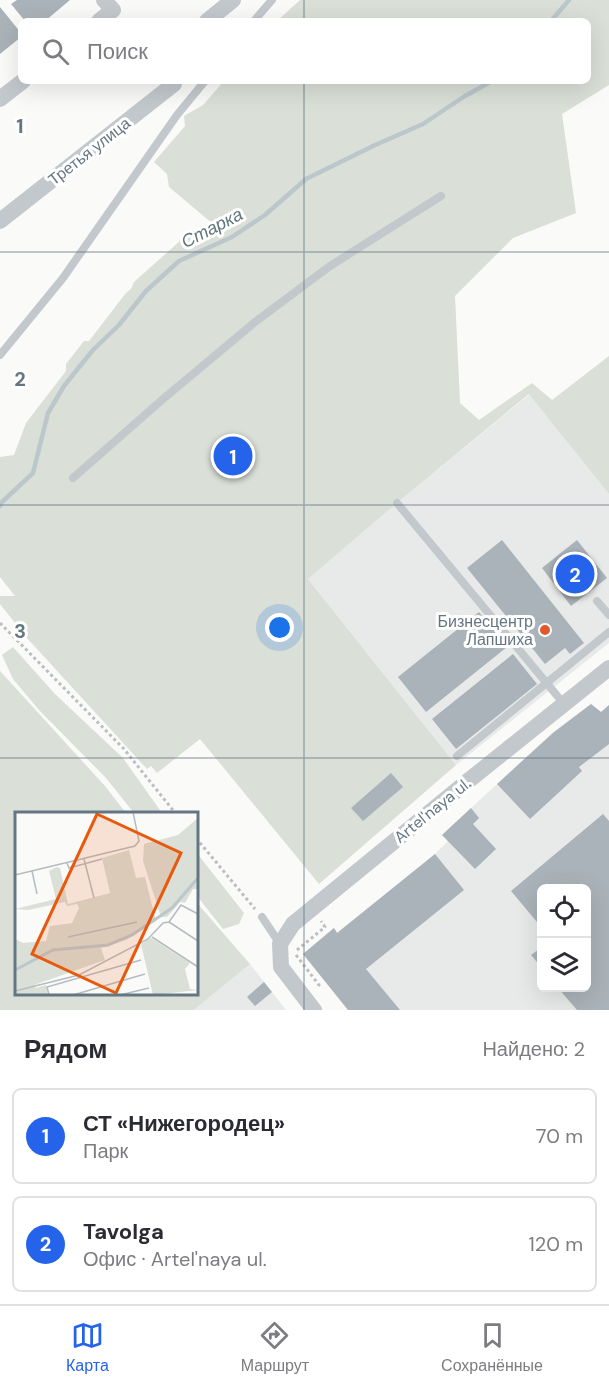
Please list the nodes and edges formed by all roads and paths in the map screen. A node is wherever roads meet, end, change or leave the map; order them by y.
1 (232, 0) edge
2 (272, 0) edge
3 (211, 18) edge
4 (257, 18) edge
5 (19, 84) edge
6 (174, 84) edge
7 (203, 84) edge
8 (0, 99) edge
9 (441, 196) dead end
10 (0, 221) edge
11 (0, 356) edge
12 (73, 478) dead end
13 (397, 503) dead end
14 (597, 601) dead end
15 (609, 615) edge
16 (0, 623) edge
17 (609, 632) edge
18 (609, 668) edge
19 (546, 682) junction
20 (564, 704) junction
21 (457, 756) dead end
22 (175, 812) edge
23 (198, 840) edge
24 (261, 917) joint
25 (318, 918) dead end
26 (280, 944) junction
27 (320, 985) dead end
28 (314, 1010) edge

1 - 3 street
2 - 4 lane
5 - 8 street
6 - 10 street, Третья улица
7 - 11 lane
9 - 12 lane
13 - 19 lane
14 - 15 lane
16 - 22 path
17 - 19 lane
18 - 20 street, Artel'naya ul.
19 - 20 lane
19 - 21 lane
20 - 26 street, Artel'naya ul.
23 - 24 path
24 - 26 lane
25 - 27 path
26 - 28 street

